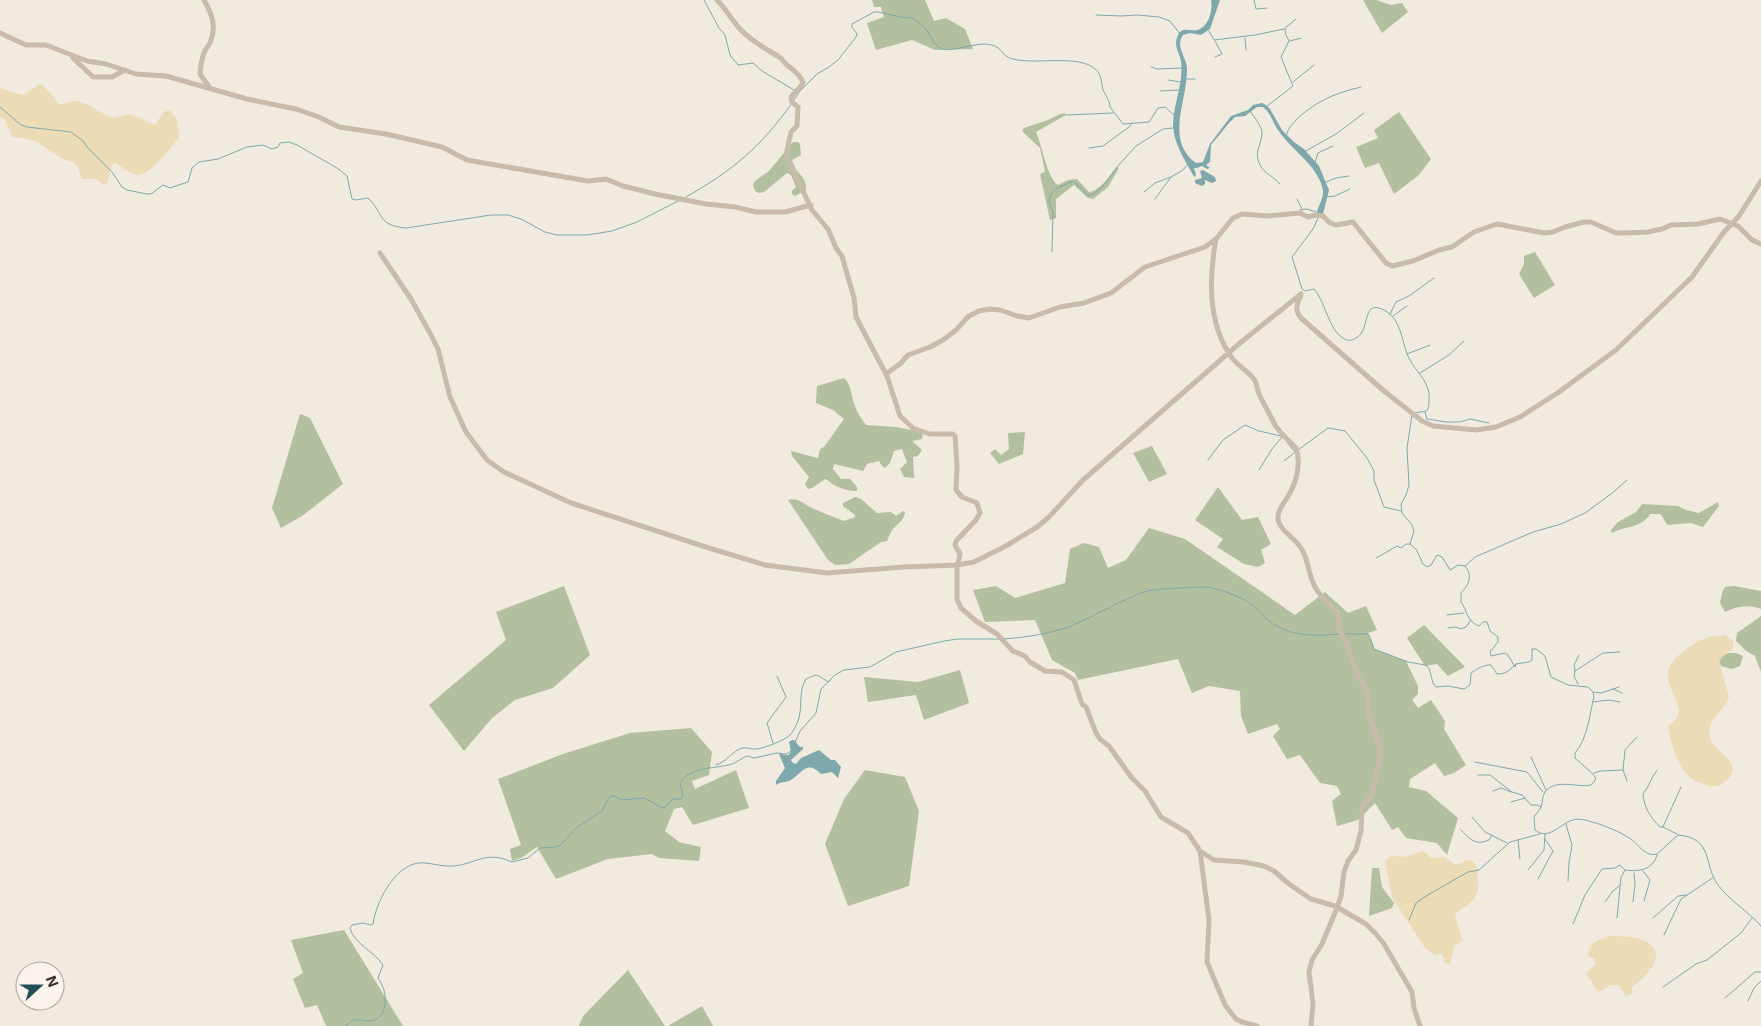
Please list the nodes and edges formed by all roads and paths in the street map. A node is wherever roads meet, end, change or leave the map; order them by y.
1 (204, 0) edge
2 (717, 0) edge
3 (0, 33) edge
4 (71, 56) junction
5 (125, 70) junction
6 (210, 87) junction
7 (1761, 181) edge
8 (811, 205) junction
9 (1732, 223) junction
10 (1216, 238) junction
11 (1761, 244) edge
12 (380, 253) dead end
13 (1228, 353) junction
14 (886, 374) junction
15 (957, 565) junction
16 (1200, 850) junction
17 (1337, 908) junction
18 (1257, 1026) edge
19 (1311, 1026) edge
20 (1420, 1026) edge

1 - 6 street
2 - 8 street
3 - 4 street
4 - 5 street
4 - 5 street
5 - 6 street
6 - 8 street
7 - 9 street
8 - 14 street
9 - 10 street
9 - 11 street
9 - 13 street
10 - 13 street
10 - 14 street
12 - 15 street
13 - 15 street
13 - 17 street
14 - 15 street
15 - 16 street
16 - 17 street
16 - 18 street
17 - 19 street
17 - 20 street

